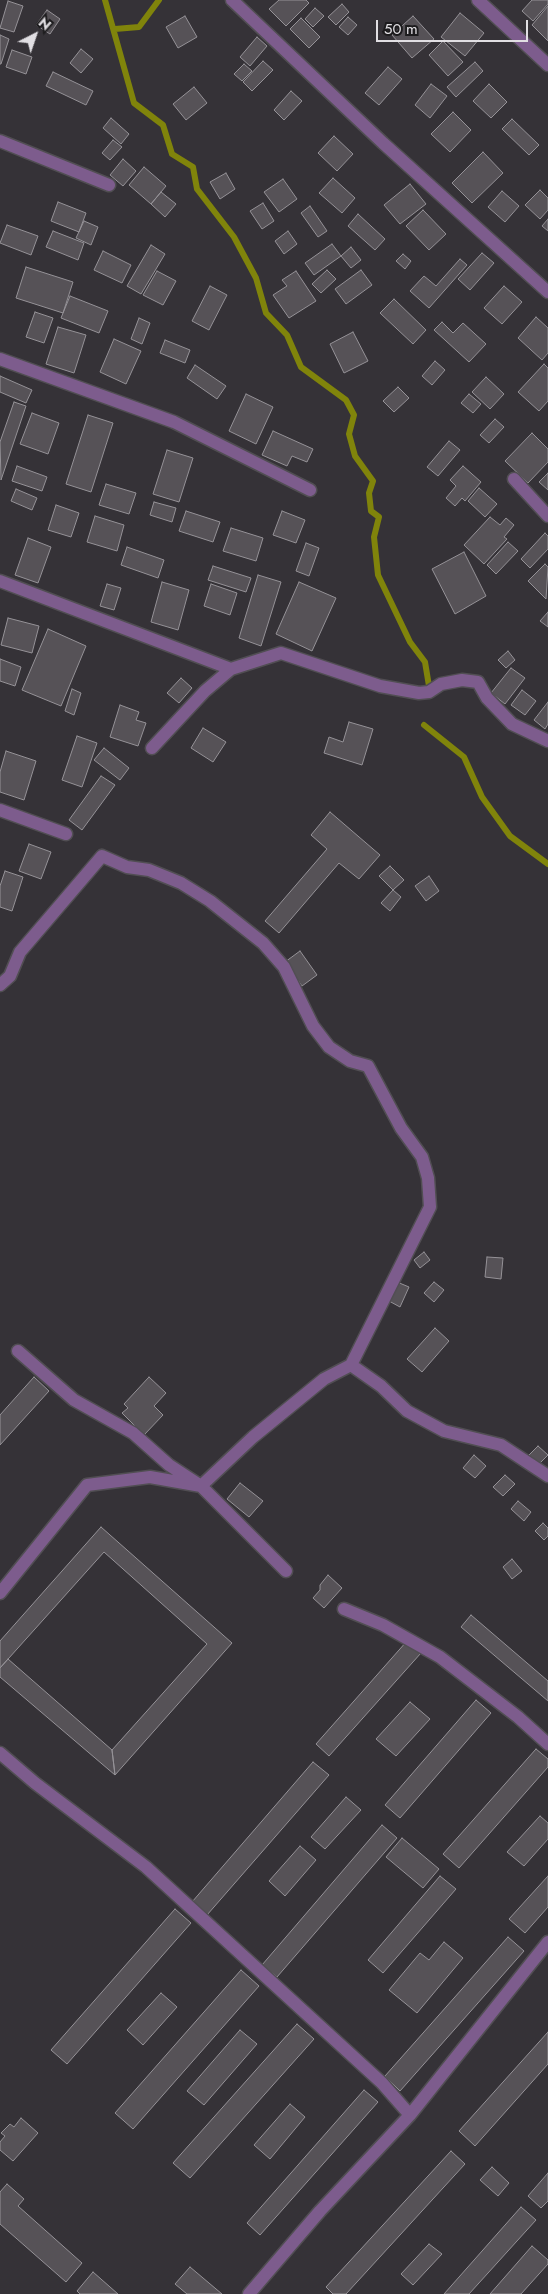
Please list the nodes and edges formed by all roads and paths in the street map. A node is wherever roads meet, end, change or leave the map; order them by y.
1 (232, 0) edge
2 (478, 0) edge
3 (548, 65) edge
4 (0, 141) edge
5 (109, 184) dead end
6 (548, 292) edge
7 (0, 359) edge
8 (514, 479) dead end
9 (310, 490) dead end
10 (548, 516) edge
11 (0, 581) edge
12 (231, 669) junction
13 (548, 741) edge
14 (152, 748) dead end
15 (0, 810) edge
16 (66, 834) dead end
17 (0, 985) edge
18 (18, 1351) dead end
19 (351, 1365) junction
20 (548, 1476) edge
21 (201, 1486) junction
22 (286, 1571) dead end
23 (0, 1593) edge
24 (344, 1609) dead end
25 (548, 1744) edge
26 (0, 1753) edge
27 (548, 1942) edge
28 (410, 2115) junction
29 (250, 2294) edge

1 - 6 street
2 - 3 street
4 - 5 street
7 - 9 street
8 - 10 street
11 - 12 street
12 - 13 street
12 - 14 street
15 - 16 street
17 - 19 street
18 - 21 street
19 - 20 street
19 - 21 street
21 - 22 street
21 - 23 street
24 - 25 street
26 - 28 street
27 - 28 street
28 - 29 street

